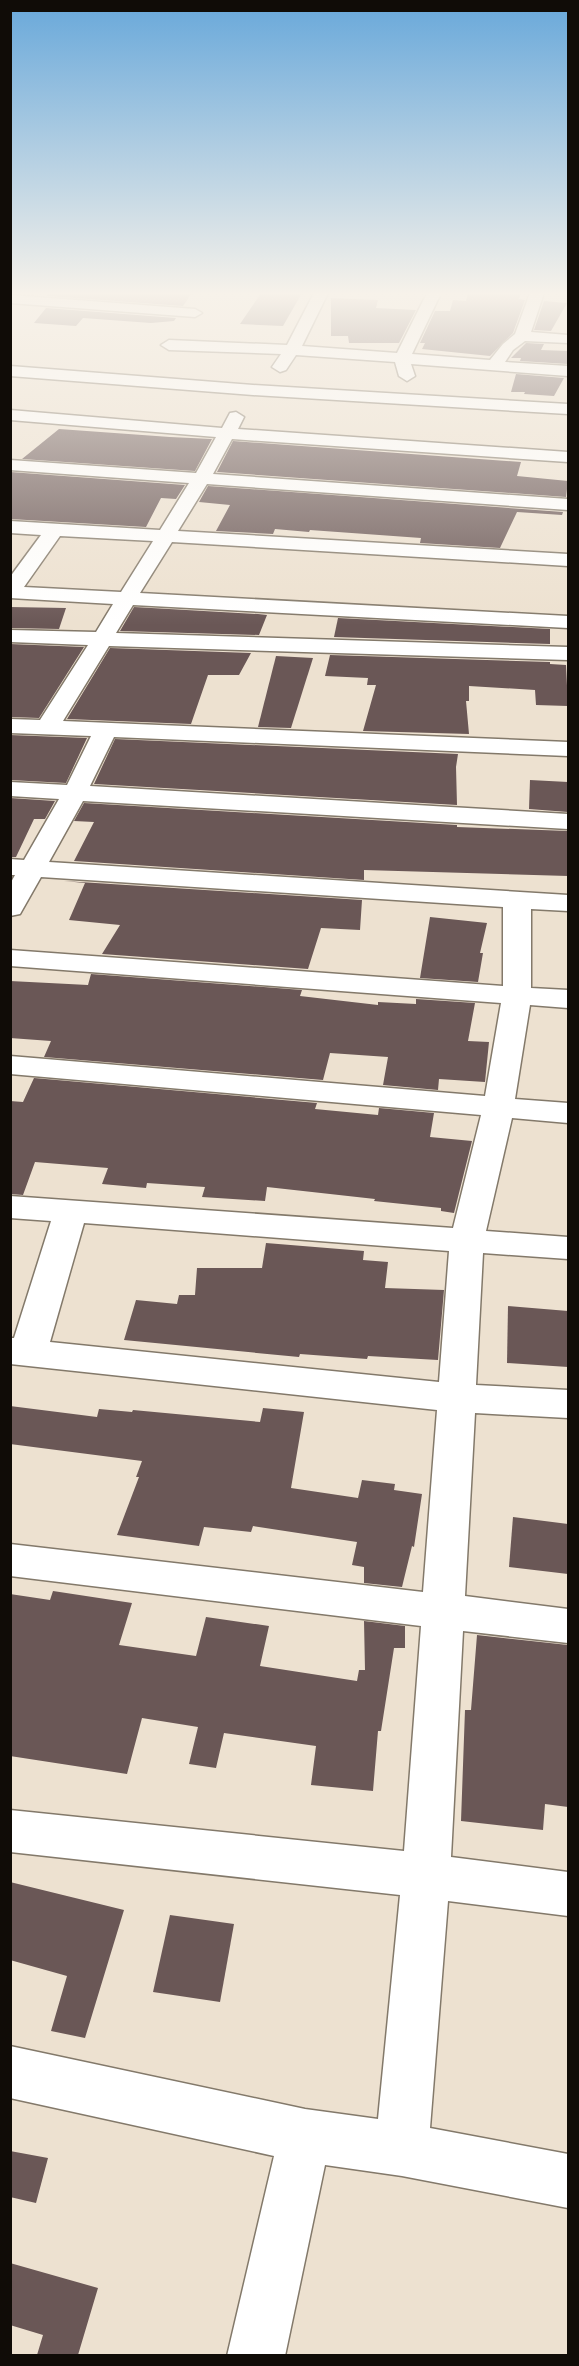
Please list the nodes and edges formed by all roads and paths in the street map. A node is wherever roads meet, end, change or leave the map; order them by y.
1 (248, 403) edge
2 (482, 403) edge
3 (568, 409) edge
4 (10, 415) edge
5 (226, 433) junction
6 (568, 457) edge
7 (10, 465) edge
8 (201, 479) junction
9 (568, 505) edge
10 (10, 527) edge
11 (54, 530) junction
12 (163, 537) junction
13 (568, 560) edge
14 (126, 599) junction
15 (321, 610) junction
16 (568, 622) edge
17 (10, 636) edge
18 (101, 640) junction
19 (312, 645) junction
20 (568, 654) edge
21 (10, 726) edge
22 (46, 728) junction
23 (105, 731) junction
24 (568, 749) edge
25 (10, 789) edge
26 (75, 794) junction
27 (568, 822) edge
28 (21, 867) edge
29 (517, 900) junction
30 (568, 903) edge
31 (10, 908) edge
32 (10, 958) edge
33 (517, 996) junction
34 (568, 999) edge
35 (10, 1065) edge
36 (498, 1109) junction
37 (568, 1113) edge
38 (10, 1207) edge
39 (70, 1211) junction
40 (467, 1240) junction
41 (568, 1248) edge
42 (19, 1352) edge
43 (458, 1398) junction
44 (568, 1404) edge
45 (10, 1560) edge
46 (444, 1611) junction
47 (568, 1626) edge
48 (10, 1831) edge
49 (426, 1876) junction
50 (568, 1894) edge
51 (10, 2072) edge
52 (305, 2136) junction
53 (402, 2149) junction
54 (568, 2181) edge
55 (256, 2355) edge

1 - 5 street
2 - 3 street
4 - 5 street
5 - 6 street
5 - 8 street
7 - 8 street
8 - 9 street
8 - 12 street
10 - 11 street
11 - 12 street
11 - 14 street
12 - 13 street
12 - 14 street
14 - 15 street
14 - 18 street
15 - 16 street
15 - 19 street
17 - 18 street
18 - 19 street
18 - 22 street
19 - 20 street
21 - 22 street
22 - 23 street
23 - 24 street
23 - 26 street
25 - 26 street
26 - 27 street
26 - 28 street
28 - 29 street
28 - 31 street
29 - 30 street
29 - 33 street
32 - 33 street
33 - 34 street
33 - 36 street
35 - 36 street
36 - 37 street
36 - 40 street
38 - 39 street
39 - 40 street
39 - 42 street
40 - 41 street
40 - 43 street
42 - 43 street
43 - 44 street
43 - 46 street
45 - 46 street
46 - 47 street
46 - 49 street
48 - 49 street
49 - 50 street
49 - 53 street
51 - 52 street
52 - 53 street
52 - 55 street
53 - 54 street

